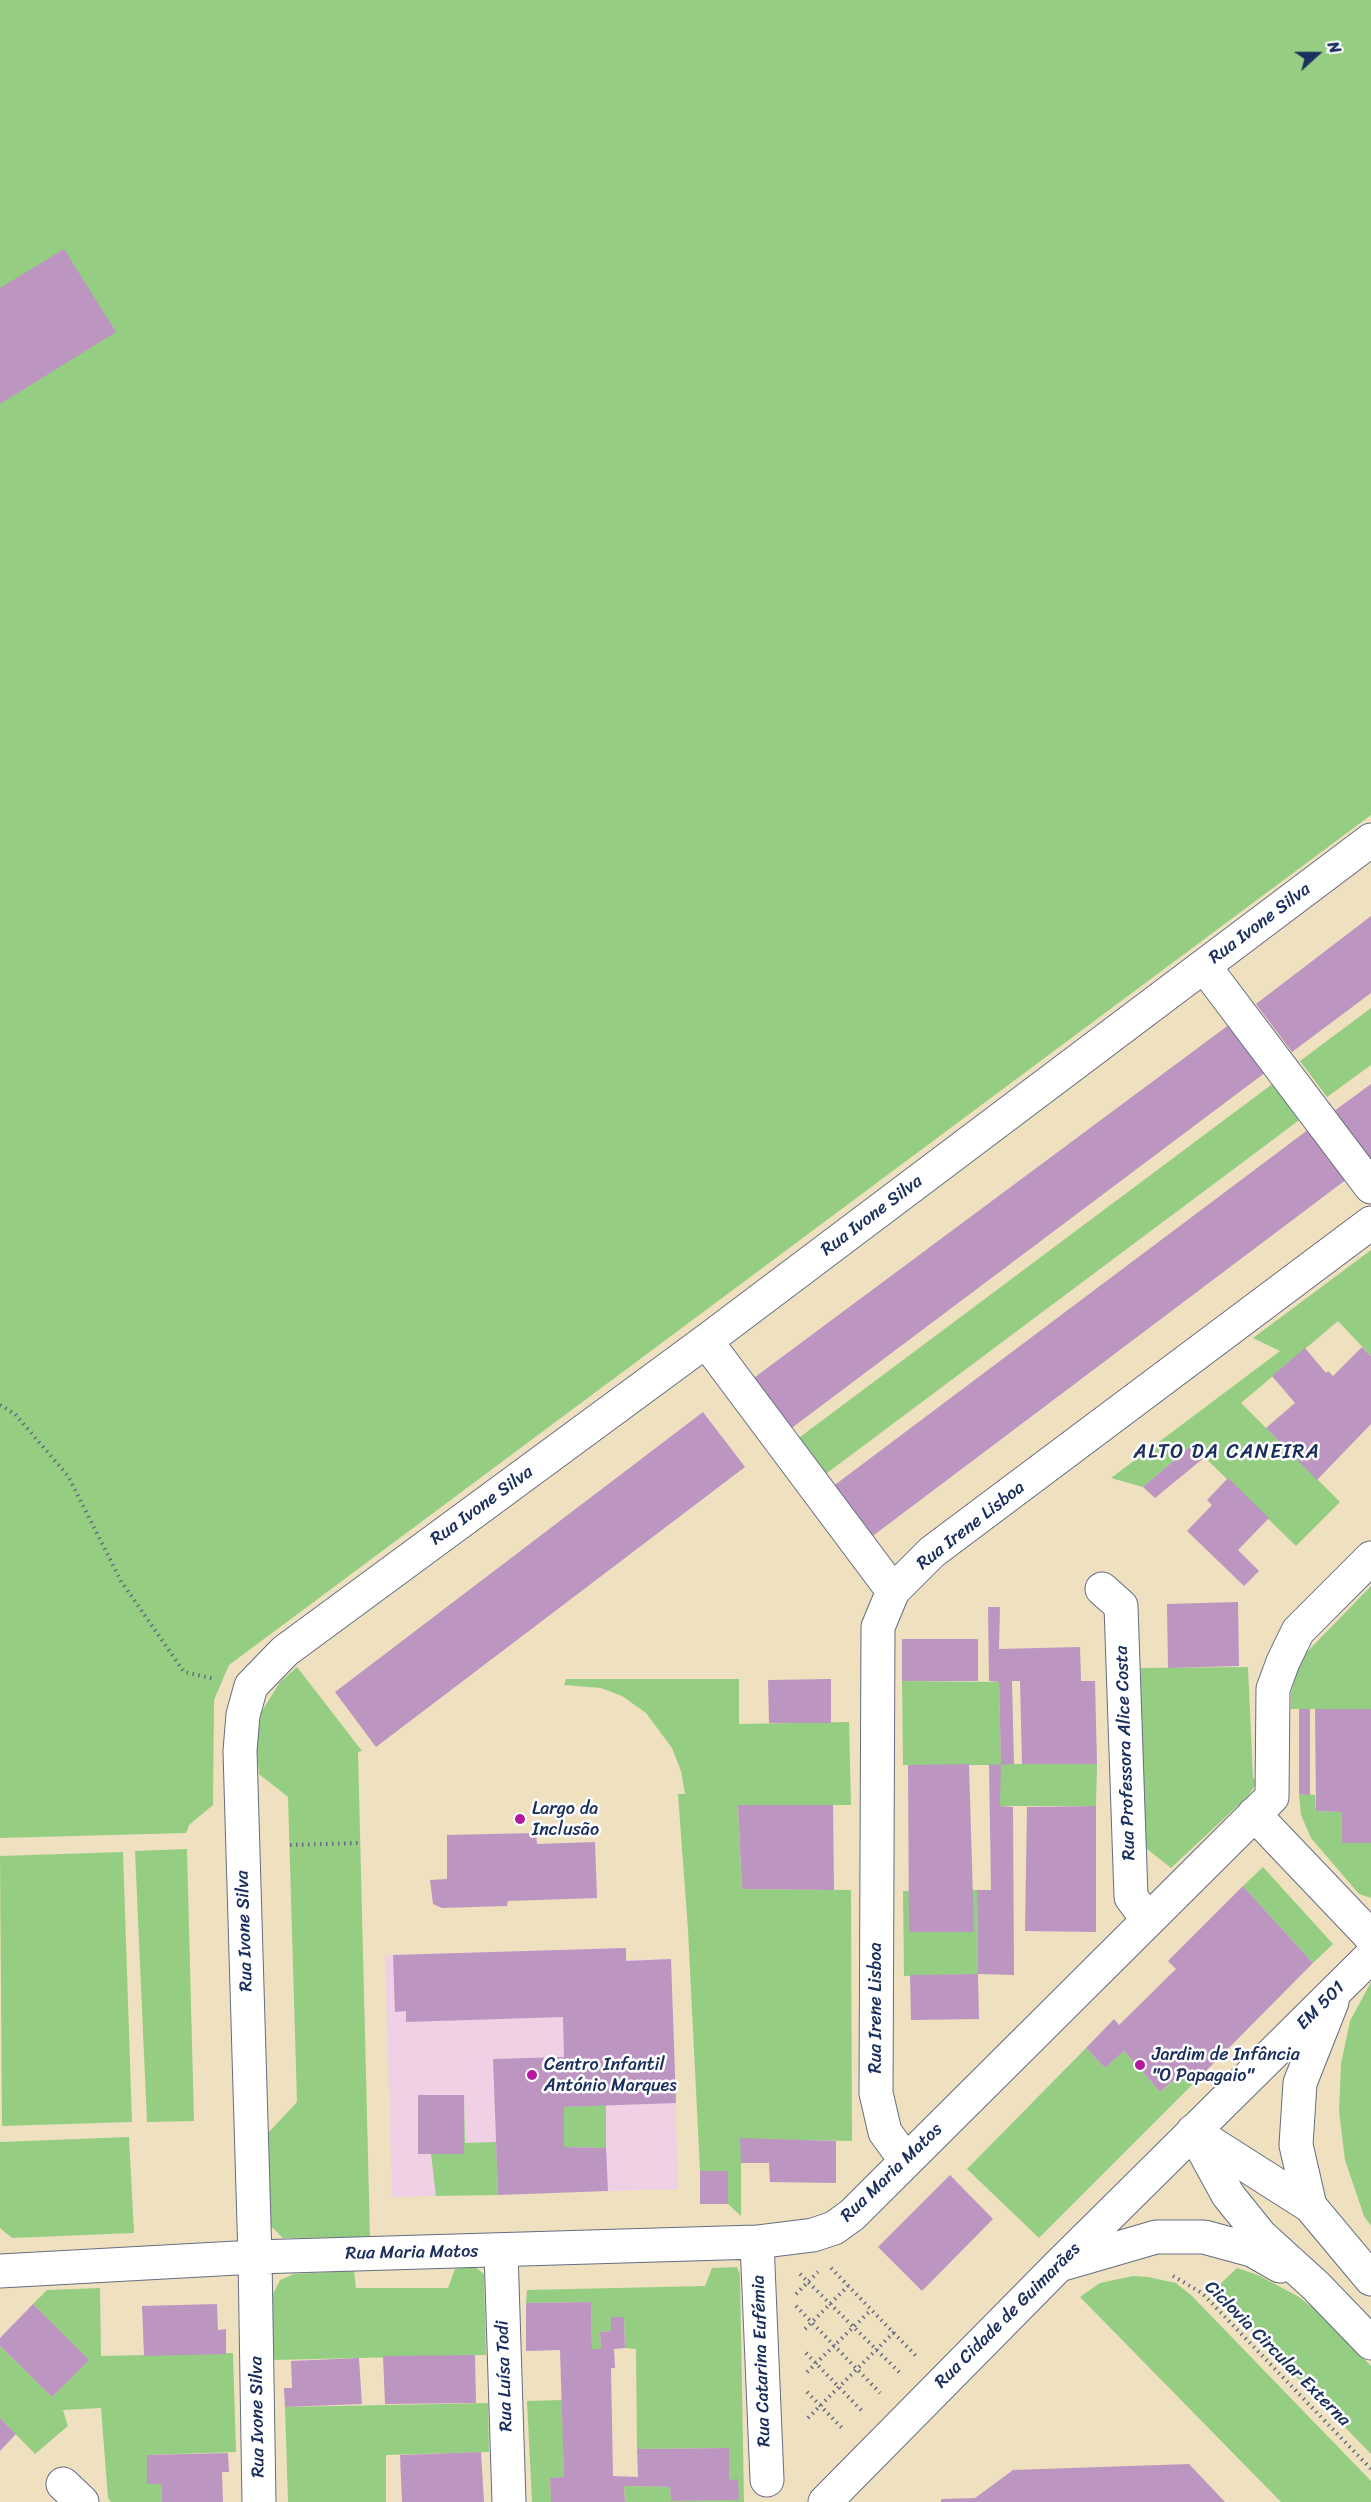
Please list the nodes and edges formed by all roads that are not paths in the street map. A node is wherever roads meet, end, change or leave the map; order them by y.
1 (1371, 840) edge
2 (1204, 966) junction
3 (1371, 1187) edge
4 (1371, 1223) edge
5 (706, 1341) junction
6 (1371, 1558) edge
7 (1102, 1589) dead end
8 (893, 1591) junction
9 (1254, 1814) junction
10 (1147, 1919) junction
11 (1371, 1937) edge
12 (1371, 1956) edge
13 (1336, 1992) junction
14 (1193, 2131) junction
15 (906, 2161) junction
16 (1310, 2206) junction
17 (757, 2242) junction
18 (501, 2251) junction
19 (255, 2257) junction
20 (1058, 2266) junction
21 (0, 2271) edge
22 (1371, 2279) edge
23 (1316, 2286) junction
24 (1371, 2343) edge
25 (767, 2480) dead end
26 (259, 2502) edge
27 (509, 2502) edge
28 (825, 2502) edge

1 - 2 street, Rua Ivone Silva
2 - 3 street
2 - 5 street, Rua Ivone Silva
4 - 8 street, Rua Irene Lisboa
5 - 8 street
5 - 19 street, Rua Ivone Silva
6 - 9 street, Rua Maria Matos
7 - 10 street, Rua Professora Alice Costa
8 - 15 street, Rua Irene Lisboa
9 - 10 street, Rua Maria Matos
9 - 11 street
10 - 15 street, Rua Maria Matos
12 - 13 street, EM 501 / EM 501
13 - 14 street, EM 501 / EM 501
13 - 16 street
14 - 16 street
14 - 20 street, Rua Cidade de Guimarães
14 - 23 street
15 - 17 street, Rua Maria Matos
16 - 22 street
17 - 18 street, Rua Maria Matos
17 - 25 street, Rua Catarina Eufémia
18 - 19 street, Rua Maria Matos
18 - 27 street, Rua Luísa Todi
19 - 21 street, Rua Maria Matos
19 - 26 street, Rua Ivone Silva
20 - 23 street
20 - 28 street, Rua Cidade de Guimarães
23 - 24 street

